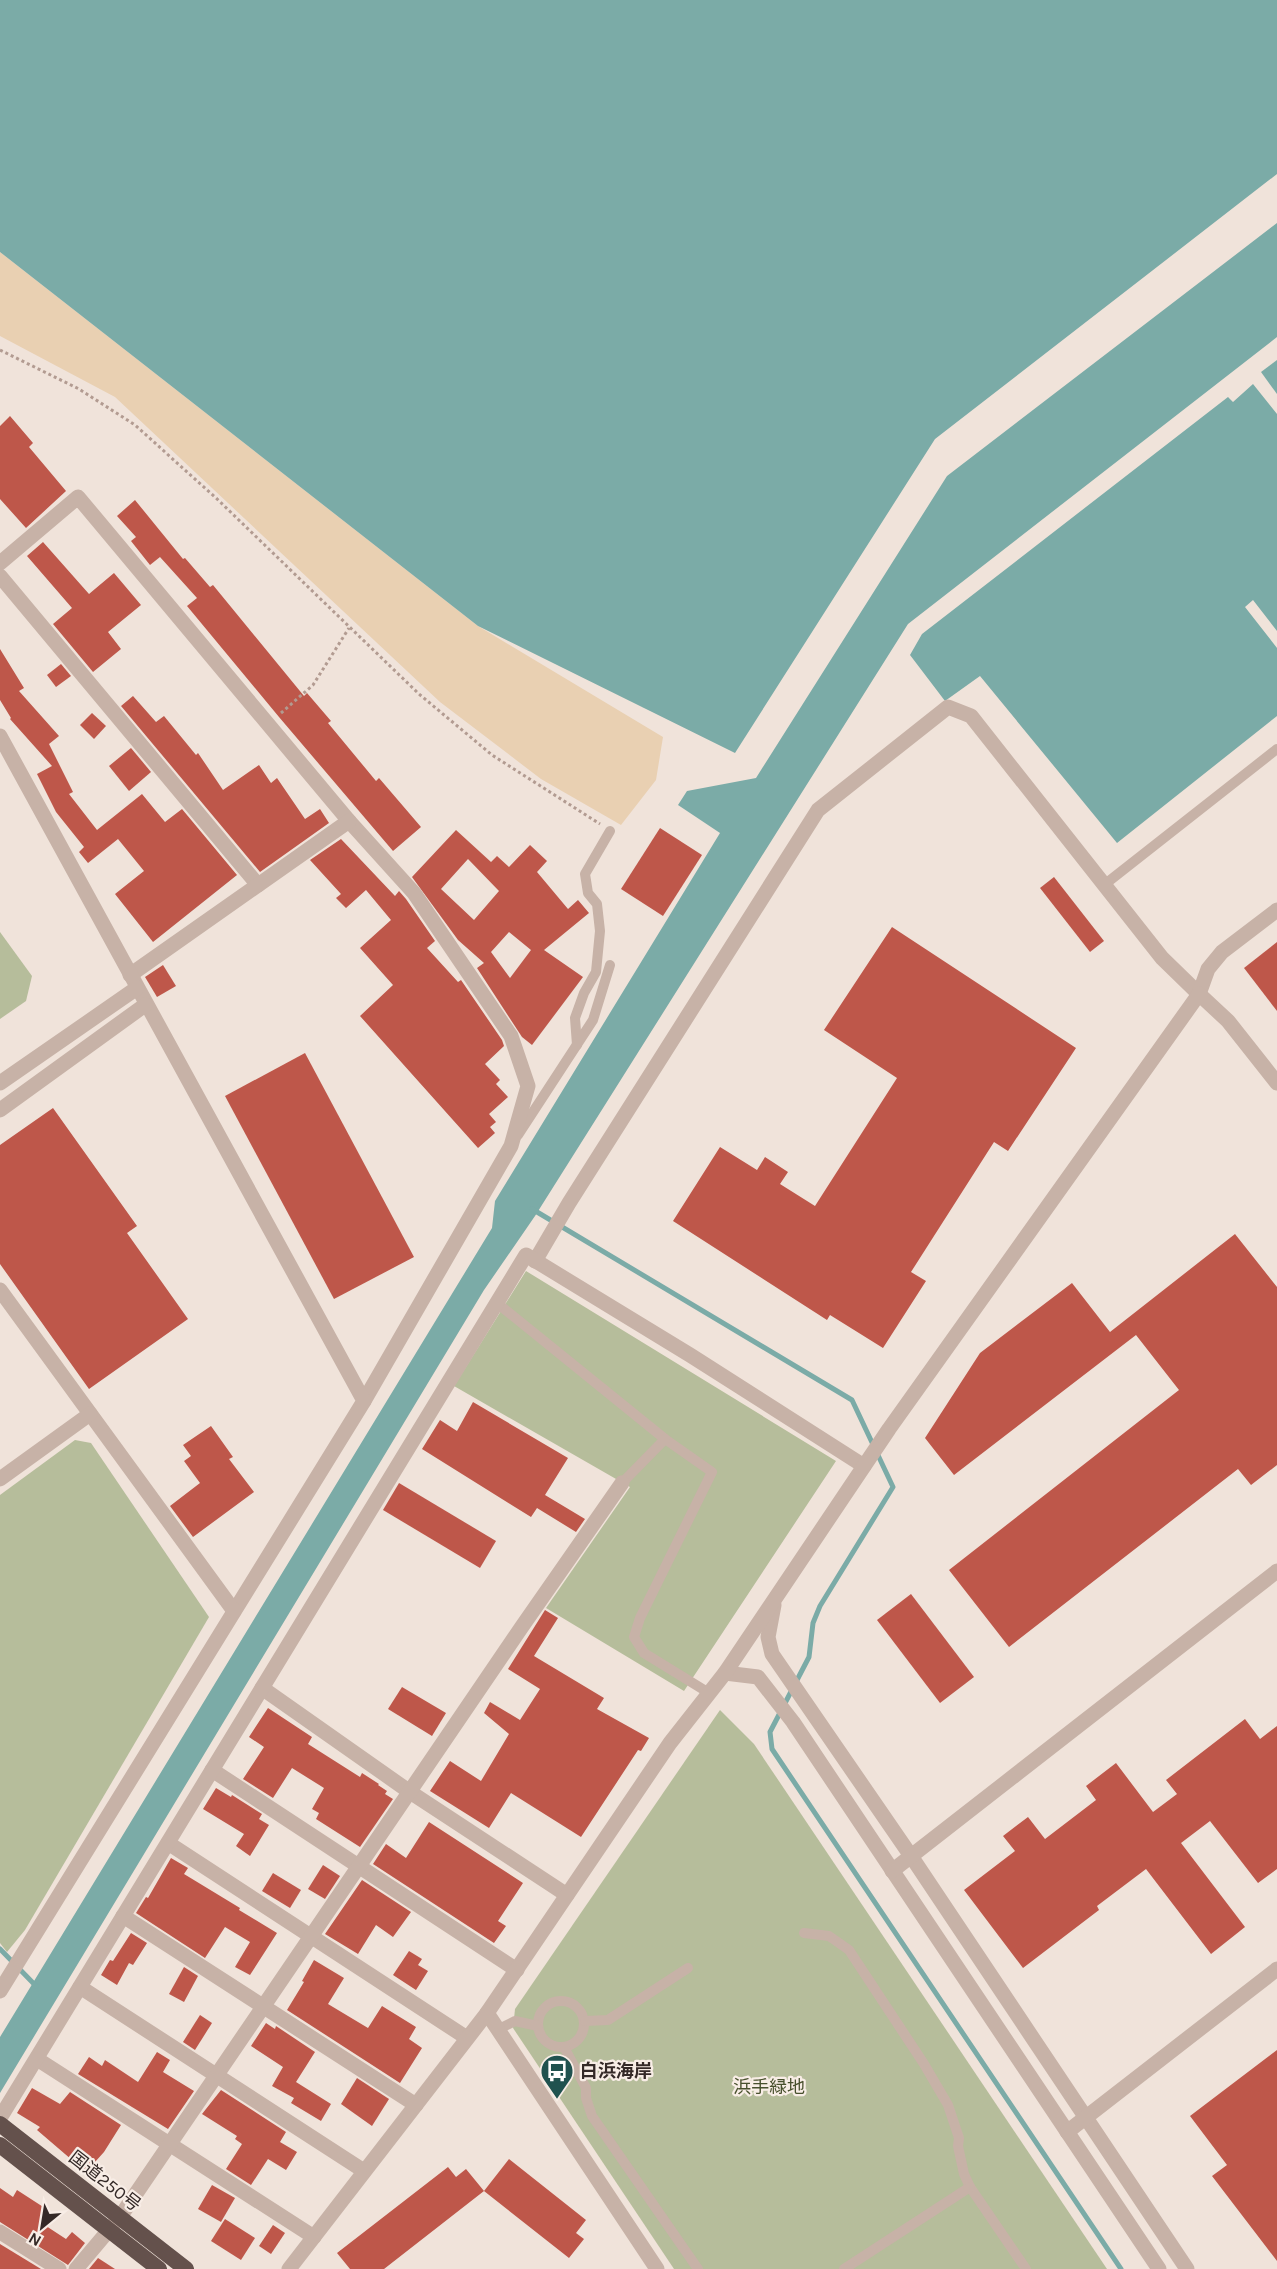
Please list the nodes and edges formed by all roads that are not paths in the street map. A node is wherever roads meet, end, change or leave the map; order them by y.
1 (0, 563) edge
2 (0, 576) edge
3 (0, 736) edge
4 (1277, 748) edge
5 (349, 821) junction
6 (610, 831) road end
7 (258, 885) junction
8 (1104, 885) junction
9 (1277, 910) edge
10 (610, 965) dead end
11 (133, 982) junction
12 (1199, 994) junction
13 (145, 1005) junction
14 (577, 1045) junction
15 (0, 1083) edge
16 (1277, 1083) edge
17 (0, 1110) edge
18 (511, 1146) junction
19 (535, 1261) junction
20 (0, 1290) edge
21 (497, 1303) junction
22 (364, 1401) junction
23 (90, 1414) junction
24 (665, 1439) junction
25 (864, 1466) junction
26 (0, 1479) edge
27 (622, 1483) joint
28 (1277, 1571) edge
29 (776, 1596) junction
30 (234, 1611) junction
31 (743, 1646) junction
32 (772, 1654) junction
33 (725, 1673) junction
34 (262, 1689) junction
35 (709, 1693) junction
36 (212, 1770) junction
37 (410, 1792) junction
38 (168, 1843) junction
39 (911, 1856) junction
40 (360, 1867) junction
41 (892, 1870) junction
42 (567, 1895) junction
43 (123, 1916) junction
44 (804, 1933) dead end
45 (312, 1937) junction
46 (688, 1968) dead end
47 (1277, 1969) edge
48 (517, 1970) junction
49 (2, 1979) edge
50 (80, 1987) junction
51 (264, 2007) junction
52 (487, 2013) junction
53 (585, 2021) junction
54 (538, 2026) junction
55 (499, 2029) junction
56 (467, 2038) junction
57 (564, 2047) junction
58 (37, 2059) junction
59 (217, 2076) junction
60 (416, 2105) junction
61 (1087, 2117) junction
62 (0, 2118) edge
63 (0, 2124) edge
64 (1067, 2132) junction
65 (170, 2144) junction
66 (0, 2145) edge
67 (364, 2171) junction
68 (970, 2187) junction
69 (116, 2224) junction
70 (0, 2232) edge
71 (314, 2237) junction
72 (58, 2269) edge
73 (76, 2269) edge
74 (159, 2269) edge
75 (186, 2269) edge
76 (289, 2269) edge
77 (657, 2269) edge
78 (698, 2269) edge
79 (844, 2269) edge
80 (1026, 2269) edge
81 (1159, 2269) edge
82 (1187, 2269) edge

1 - 5 street
2 - 7 street
3 - 11 street
4 - 8 lane
5 - 7 street
5 - 18 street
6 - 14 lane
7 - 11 street
8 - 12 street
8 - 19 street
9 - 12 street
10 - 14 lane
11 - 13 street
11 - 15 street
12 - 16 street
12 - 25 street
13 - 17 street
13 - 22 street
14 - 18 lane
18 - 22 street
19 - 21 street
19 - 25 street
20 - 23 street
21 - 24 lane
21 - 34 street
22 - 30 street
23 - 26 street
23 - 30 street
24 - 27 lane
24 - 35 lane
25 - 29 street
27 - 37 street
28 - 39 street
29 - 31 street
29 - 32 street
30 - 49 street
31 - 32 street
31 - 33 street
32 - 39 street
33 - 35 street
33 - 41 street
34 - 36 street
34 - 37 street
35 - 42 street
36 - 38 street
36 - 40 street
37 - 40 street
37 - 42 street
38 - 43 street
38 - 45 street
39 - 41 street
39 - 61 street
40 - 45 street
40 - 48 street
41 - 64 street
42 - 48 street
43 - 50 street
43 - 51 street
44 - 68 lane
45 - 51 street
45 - 56 street
46 - 53 lane
47 - 61 street
48 - 52 street
50 - 58 street
50 - 59 street
51 - 59 street
51 - 60 street
52 - 55 street
52 - 56 street
53 - 54 lane
53 - 57 lane
54 - 55 lane
54 - 57 lane
55 - 77 street
56 - 60 street
57 - 78 lane
58 - 62 street
58 - 65 street
59 - 65 street
59 - 67 street
60 - 67 street
61 - 64 street
61 - 82 street
63 - 69 highway, 国道250号
64 - 81 street
65 - 69 street
65 - 71 street
66 - 69 highway, 国道250号
67 - 71 street
68 - 79 lane
68 - 80 lane
69 - 73 street
69 - 74 highway, 国道250号
69 - 75 highway, 国道250号
70 - 72 street
71 - 76 street

